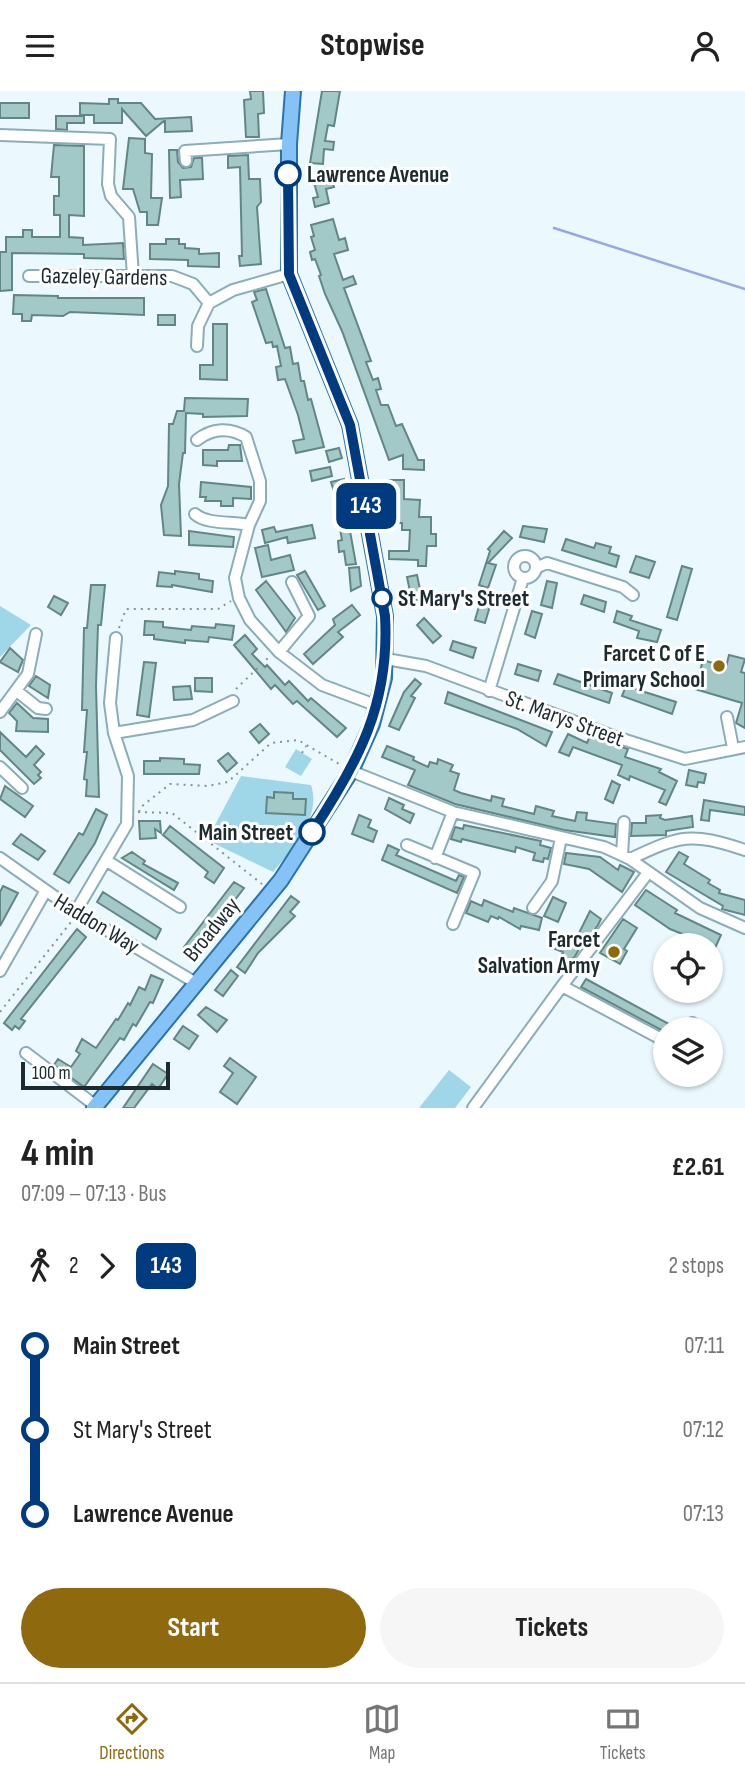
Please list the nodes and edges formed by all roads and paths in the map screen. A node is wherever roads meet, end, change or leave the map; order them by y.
1 (293, 91) edge
2 (0, 135) edge
3 (289, 144) junction
4 (186, 160) dead end
5 (289, 274) junction
6 (29, 276) dead end
7 (132, 276) junction
8 (209, 303) junction
9 (197, 346) dead end
10 (197, 440) dead end
11 (195, 514) dead end
12 (249, 525) junction
13 (536, 568) junction
14 (523, 578) junction
15 (292, 582) dead end
16 (633, 595) dead end
17 (235, 599) junction
18 (116, 638) joint
19 (33, 639) dead end
20 (278, 651) junction
21 (386, 659) junction
22 (458, 678) junction
23 (454, 690) dead end
24 (489, 691) junction
25 (18, 692) junction
26 (233, 701) joint
27 (378, 706) junction
28 (46, 709) dead end
29 (0, 712) edge
30 (727, 717) dead end
31 (114, 733) junction
32 (307, 745) junction
33 (739, 748) edge
34 (302, 753) dead end
35 (0, 767) edge
36 (347, 769) junction
37 (22, 788) dead end
38 (133, 812) junction
39 (453, 812) junction
40 (624, 822) dead end
41 (561, 838) junction
42 (407, 845) dead end
43 (745, 850) edge
44 (626, 857) junction
45 (435, 858) junction
46 (0, 859) edge
47 (107, 861) junction
48 (647, 874) junction
49 (265, 886) dead end
50 (45, 891) junction
51 (177, 901) dead end
52 (533, 908) dead end
53 (77, 912) junction
54 (453, 924) dead end
55 (745, 928) edge
56 (0, 971) edge
57 (196, 983) junction
58 (562, 986) junction
59 (0, 1012) edge
60 (653, 1035) edge
61 (26, 1053) dead end
62 (95, 1107) edge
63 (473, 1108) edge

1 - 3 main road
2 - 7 street
3 - 4 street
3 - 5 main road
5 - 8 street
5 - 21 main road, Broadway
6 - 7 street, Gazeley Gardens
7 - 8 street, Gazeley Gardens
8 - 9 street
10 - 12 street
11 - 12 street
12 - 17 street
13 - 14 street
13 - 14 street
13 - 16 street
14 - 24 street
15 - 20 street
17 - 18 path
17 - 20 street
18 - 31 street
19 - 25 street
20 - 26 path
20 - 27 street
21 - 22 street, St. Marys Street
21 - 27 main road, Broadway
22 - 23 street
22 - 24 street, St. Marys Street
24 - 33 street, St. Marys Street
25 - 28 street
25 - 29 street
26 - 31 street
27 - 36 main road, Broadway
30 - 33 street
31 - 38 street
32 - 34 path
32 - 36 path
32 - 38 path
35 - 37 street
36 - 39 street
36 - 57 main road, Broadway
38 - 47 street
38 - 49 path
39 - 41 street
39 - 45 street
40 - 44 street
41 - 44 street
41 - 52 street
42 - 45 street
43 - 44 street
44 - 48 street
45 - 54 street
46 - 50 street, Haddon Way
47 - 51 street
47 - 53 street
48 - 55 street
48 - 58 street
50 - 53 street, Haddon Way
50 - 56 street
53 - 57 street, Haddon Way
53 - 59 path
57 - 62 main road, Broadway
58 - 60 street
58 - 63 street
61 - 62 street

